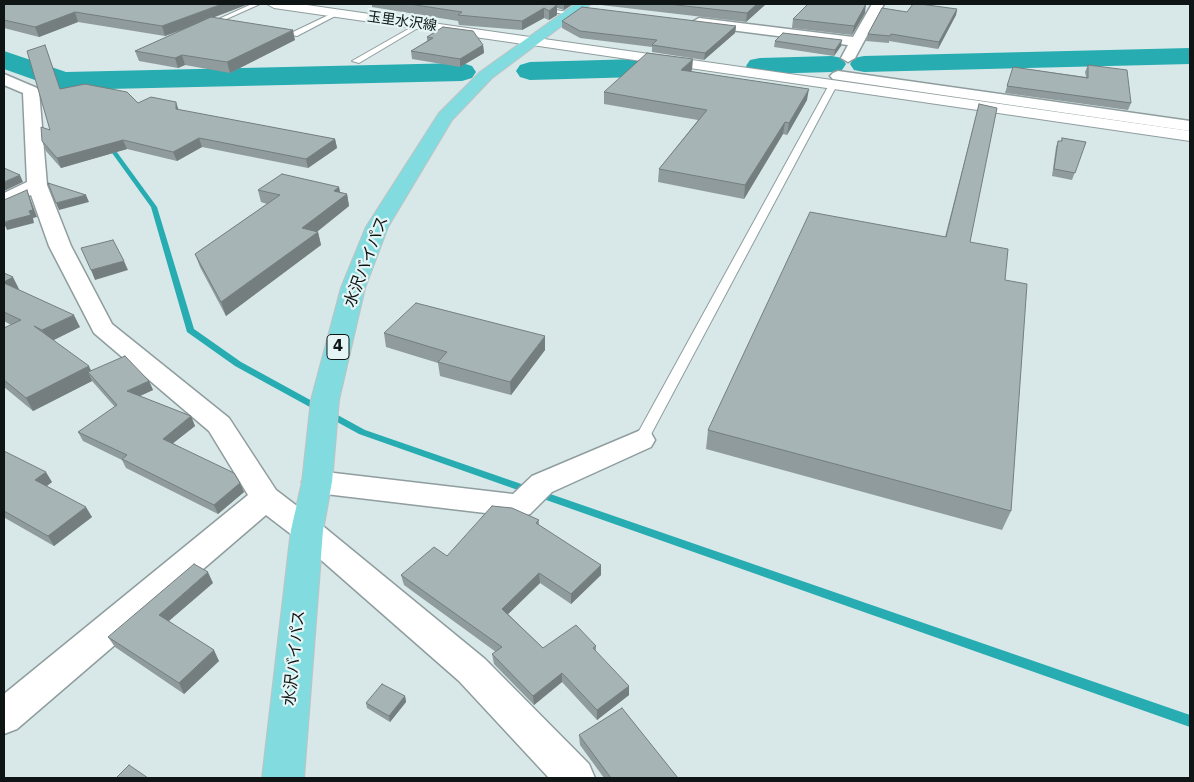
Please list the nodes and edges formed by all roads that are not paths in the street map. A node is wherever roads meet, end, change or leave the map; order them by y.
1 (256, 4) edge
2 (274, 4) edge
3 (504, 4) edge
4 (878, 4) edge
5 (583, 8) edge
6 (337, 13) junction
7 (689, 21) edge
8 (232, 25) edge
9 (419, 25) junction
10 (267, 30) edge
11 (530, 41) junction
12 (857, 42) junction
13 (356, 61) dead end
14 (840, 72) junction
15 (4, 79) edge
16 (1190, 126) edge
17 (1190, 136) edge
18 (37, 185) junction
19 (4, 200) edge
20 (641, 440) joint
21 (317, 482) junction
22 (265, 498) junction
23 (307, 530) junction
24 (4, 717) edge
25 (283, 778) edge
26 (575, 778) edge

1 - 8 lane
2 - 6 street, 玉里水沢線
3 - 5 lane
4 - 12 street
5 - 11 highway, 水沢バイパス / 4
6 - 9 street, 玉里水沢線
6 - 10 lane
7 - 12 street
9 - 11 street, 玉里水沢線
9 - 13 lane
11 - 14 street, 玉里水沢線
11 - 21 highway, 水沢バイパス / 4
12 - 14 street
14 - 16 street
14 - 17 street, 玉里水沢線
14 - 20 lane
15 - 18 street
18 - 19 street
18 - 22 street
20 - 21 street
21 - 23 highway, 水沢バイパス / 4
22 - 23 street
22 - 24 street
23 - 25 highway, 水沢バイパス / 4
23 - 26 street

